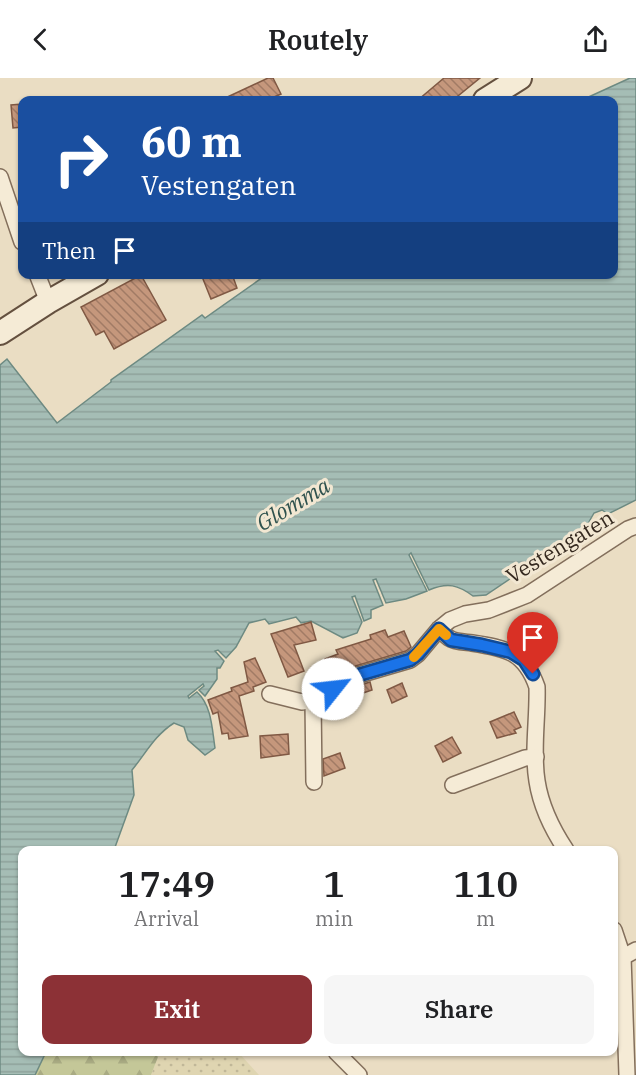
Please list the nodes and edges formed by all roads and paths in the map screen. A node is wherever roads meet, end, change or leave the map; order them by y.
1 (517, 79) edge
2 (490, 96) edge
3 (0, 177) edge
4 (18, 230) edge
5 (39, 279) edge
6 (88, 279) edge
7 (48, 302) junction
8 (0, 333) edge
9 (636, 526) edge
10 (439, 629) junction
11 (270, 694) dead end
12 (313, 700) junction
13 (536, 757) junction
14 (314, 782) dead end
15 (453, 785) dead end
16 (563, 846) edge
17 (618, 936) edge
18 (629, 953) edge
19 (340, 1056) edge
20 (359, 1075) edge
21 (627, 1075) edge

1 - 2 main road
3 - 4 street
5 - 7 street
6 - 7 main road
7 - 8 main road
9 - 10 street, Vestengaten
10 - 12 street, Vestengaten
10 - 13 street
11 - 12 street
12 - 14 street
13 - 15 street
13 - 16 street
17 - 18 street
18 - 21 street
19 - 20 street

